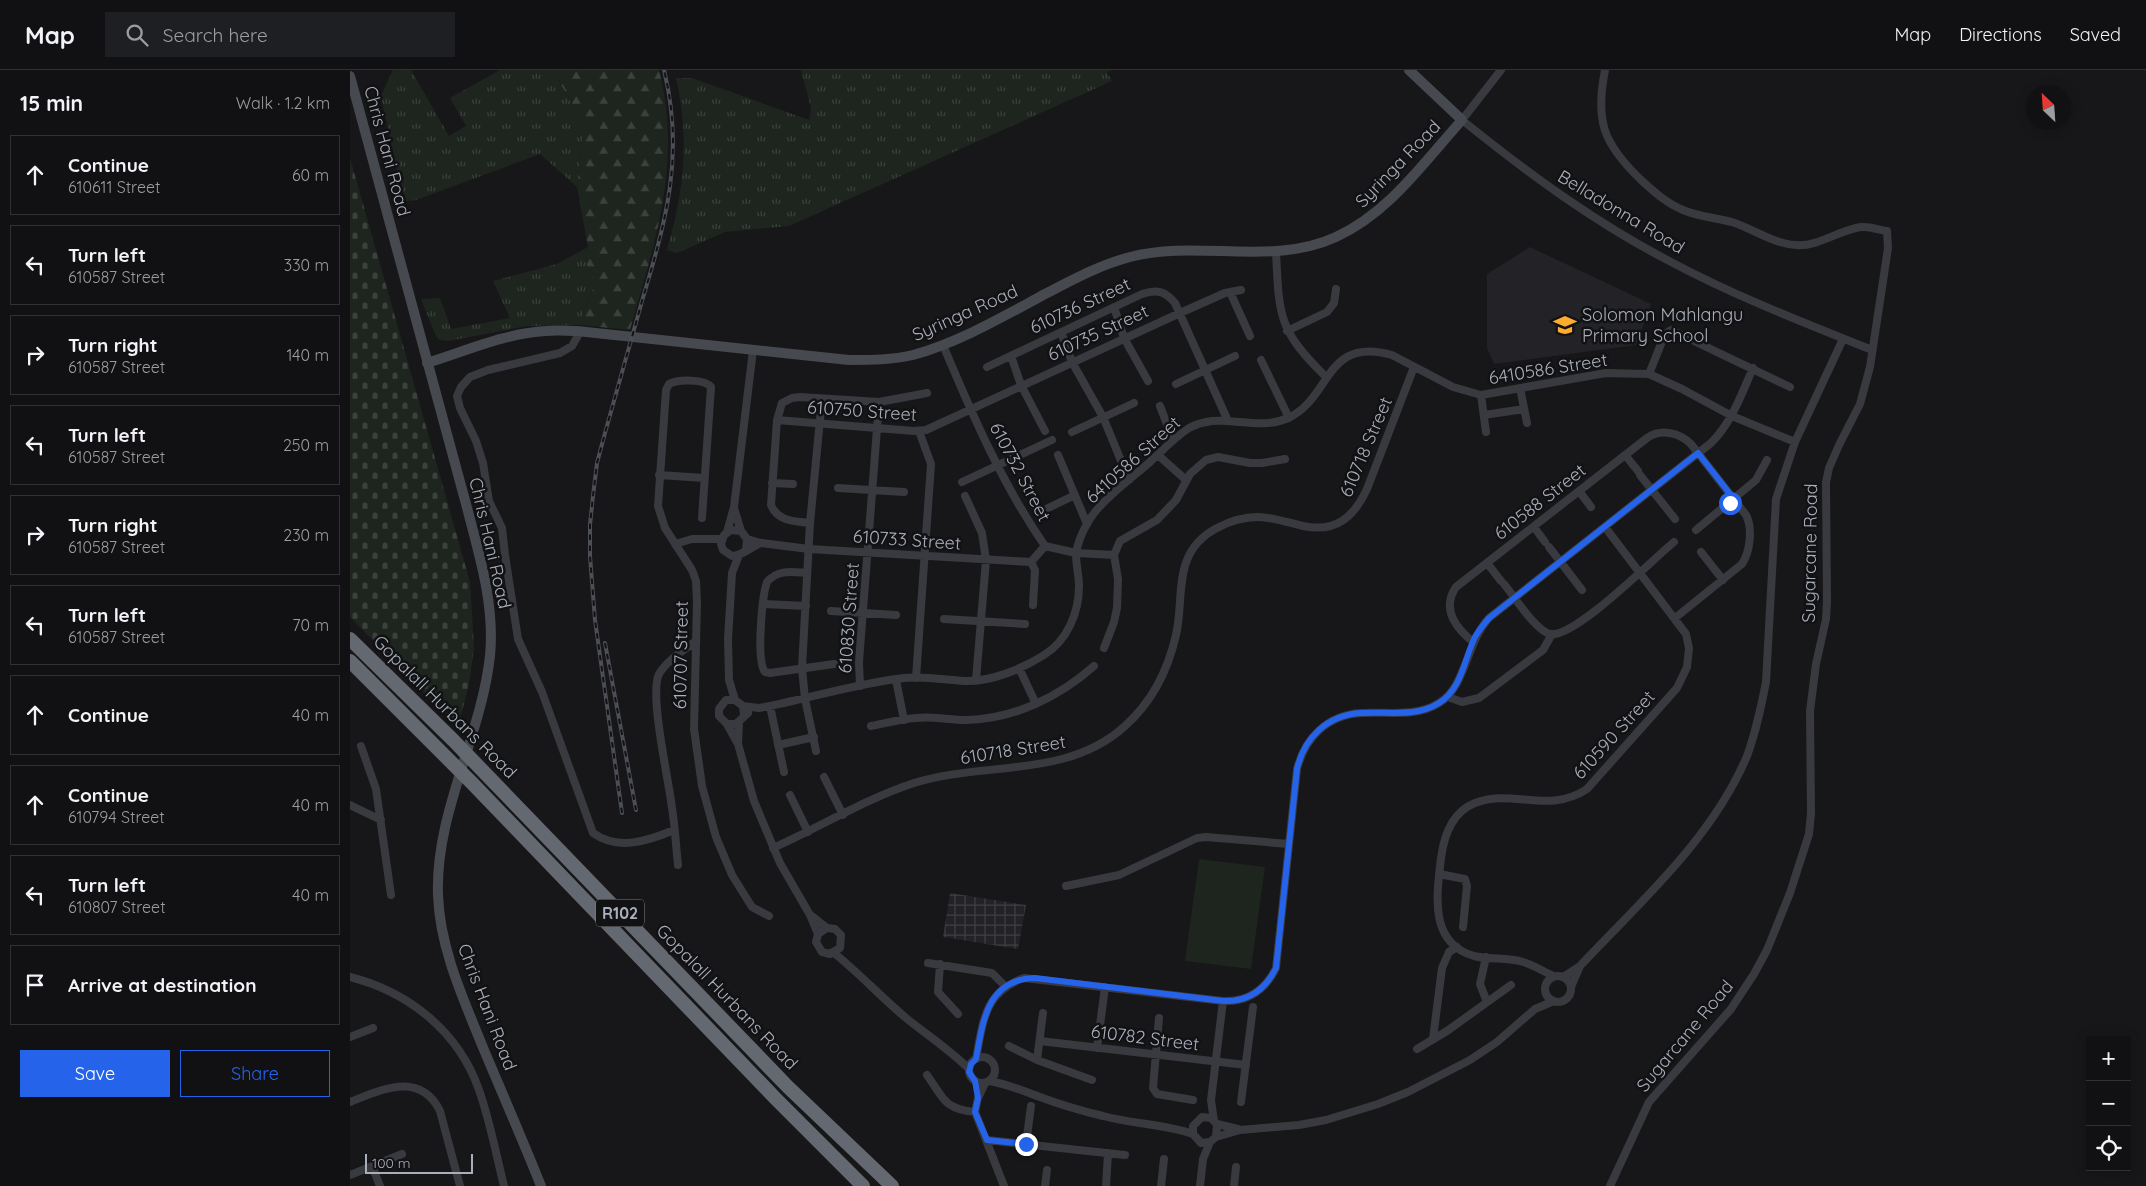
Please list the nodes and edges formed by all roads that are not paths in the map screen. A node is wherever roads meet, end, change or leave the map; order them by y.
1 (1409, 70) edge
2 (1501, 70) edge
3 (1605, 70) edge
4 (350, 76) edge
5 (1462, 120) junction
6 (1276, 251) junction
7 (1336, 289) dead end
8 (1241, 290) dead end
9 (1230, 292) junction
10 (1114, 307) junction
11 (1180, 313) junction
12 (1288, 331) junction
13 (580, 332) junction
14 (1061, 332) junction
15 (1250, 336) dead end
16 (1124, 338) junction
17 (1843, 340) junction
18 (943, 345) junction
19 (753, 350) junction
20 (1872, 350) junction
21 (1011, 356) junction
22 (1235, 356) dead end
23 (1260, 360) dead end
24 (1072, 362) junction
25 (428, 363) junction
26 (987, 367) dead end
27 (1414, 367) junction
28 (1753, 368) junction
29 (1205, 370) junction
30 (1649, 374) junction
31 (1326, 377) junction
32 (1148, 381) dead end
33 (1176, 384) dead end
34 (1021, 386) junction
35 (1790, 387) dead end
36 (1520, 388) junction
37 (927, 393) dead end
38 (1480, 394) junction
39 (822, 399) junction
40 (879, 402) junction
41 (1134, 403) dead end
42 (1160, 406) dead end
43 (1524, 409) junction
44 (970, 410) junction
45 (1484, 415) junction
46 (1732, 416) junction
47 (1103, 417) junction
48 (1288, 418) junction
49 (777, 420) junction
50 (1228, 421) junction
51 (1527, 423) dead end
52 (820, 424) junction
53 (877, 428) junction
54 (1045, 430) dead end
55 (919, 431) junction
56 (1072, 432) dead end
57 (1486, 432) dead end
58 (1052, 440) dead end
59 (1173, 440) junction
60 (1795, 442) junction
61 (1698, 453) junction
62 (1058, 455) dead end
63 (1158, 455) junction
64 (1625, 456) junction
65 (1286, 459) dead end
66 (1767, 460) dead end
67 (998, 465) junction
68 (659, 475) junction
69 (704, 478) junction
70 (1129, 480) junction
71 (1186, 480) junction
72 (962, 482) dead end
73 (772, 483) junction
74 (793, 484) dead end
75 (838, 488) dead end
76 (1652, 490) junction
77 (873, 491) junction
78 (1579, 491) junction
79 (904, 492) dead end
80 (1075, 495) junction
81 (966, 496) dead end
82 (1734, 499) junction
83 (734, 506) junction
84 (1591, 507) dead end
85 (1046, 509) dead end
86 (702, 518) dead end
87 (1675, 519) dead end
88 (810, 523) junction
89 (1087, 524) junction
90 (1534, 527) junction
91 (1605, 527) junction
92 (1696, 530) dead end
93 (741, 531) junction
94 (727, 532) junction
95 (722, 539) junction
96 (747, 539) junction
97 (708, 540) junction
98 (1674, 542) dead end
99 (760, 543) junction
100 (676, 544) junction
101 (1045, 546) junction
102 (809, 549) junction
103 (725, 552) junction
104 (743, 552) junction
105 (1701, 552) dead end
106 (869, 553) junction
107 (1076, 553) junction
108 (1114, 555) junction
109 (926, 556) junction
110 (986, 560) junction
111 (1031, 562) junction
112 (1560, 562) junction
113 (1487, 563) junction
114 (1640, 572) junction
115 (732, 573) junction
116 (807, 573) junction
117 (1723, 580) junction
118 (1582, 590) dead end
119 (1515, 598) junction
120 (764, 604) junction
121 (806, 606) junction
122 (1033, 606) dead end
123 (831, 611) dead end
124 (864, 612) junction
125 (896, 615) dead end
126 (1675, 618) junction
127 (944, 619) dead end
128 (981, 621) junction
129 (1025, 624) dead end
130 (1552, 634) junction
131 (350, 639) edge
132 (696, 641) junction
133 (1473, 642) junction
134 (1104, 648) dead end
135 (350, 661) edge
136 (834, 664) dead end
137 (1094, 666) dead end
138 (802, 668) junction
139 (1019, 668) junction
140 (916, 678) junction
141 (729, 680) junction
142 (896, 680) junction
143 (976, 680) junction
144 (860, 686) junction
145 (1448, 697) junction
146 (805, 699) junction
147 (735, 700) junction
148 (723, 702) junction
149 (1036, 704) junction
150 (743, 706) junction
151 (770, 706) junction
152 (759, 708) junction
153 (744, 715) junction
154 (904, 720) junction
155 (739, 722) junction
156 (727, 724) junction
157 (871, 726) dead end
158 (814, 737) junction
159 (738, 744) junction
160 (778, 745) junction
161 (361, 746) dead end
162 (816, 751) dead end
163 (784, 772) dead end
164 (824, 777) dead end
165 (790, 795) dead end
166 (350, 805) edge
167 (843, 815) junction
168 (381, 820) junction
169 (674, 830) junction
170 (808, 832) junction
171 (1289, 844) junction
172 (773, 848) junction
173 (678, 865) dead end
174 (1440, 874) junction
175 (1066, 886) dead end
176 (391, 895) dead end
177 (810, 915) junction
178 (769, 916) dead end
179 (1463, 927) dead end
180 (827, 928) junction
181 (818, 934) junction
182 (1457, 947) junction
183 (837, 950) junction
184 (1486, 957) junction
185 (928, 963) dead end
186 (940, 964) junction
187 (1580, 966) junction
188 (1534, 968) junction
189 (1554, 976) junction
190 (350, 977) edge
191 (1563, 977) junction
192 (1510, 985) dead end
193 (1005, 986) junction
194 (1105, 987) junction
195 (1571, 987) junction
196 (1545, 989) junction
197 (1223, 1001) junction
198 (1554, 1001) junction
199 (1487, 1002) junction
200 (1253, 1007) dead end
201 (1535, 1010) junction
202 (1043, 1013) dead end
203 (958, 1014) dead end
204 (1159, 1018) dead end
205 (373, 1028) dead end
206 (350, 1037) edge
207 (1433, 1039) junction
208 (1040, 1041) junction
209 (979, 1042) junction
210 (1009, 1046) dead end
211 (1097, 1048) junction
212 (1417, 1049) dead end
213 (1154, 1054) junction
214 (985, 1058) junction
215 (1037, 1060) junction
216 (1216, 1061) junction
217 (973, 1063) junction
218 (1246, 1064) junction
219 (994, 1070) junction
220 (927, 1076) dead end
221 (1092, 1080) dead end
222 (975, 1081) junction
223 (987, 1082) junction
224 (1007, 1084) junction
225 (978, 1098) junction
226 (1193, 1100) dead end
227 (1211, 1100) junction
228 (350, 1102) edge
229 (1241, 1102) dead end
230 (1031, 1106) dead end
231 (975, 1112) junction
232 (1199, 1120) junction
233 (1216, 1122) junction
234 (1176, 1128) junction
235 (1240, 1130) junction
236 (1195, 1137) junction
237 (1216, 1137) junction
238 (987, 1140) junction
239 (1210, 1142) junction
240 (1026, 1144) junction
241 (1108, 1153) junction
242 (402, 1154) dead end
243 (1125, 1155) dead end
244 (1203, 1158) junction
245 (1164, 1159) dead end
246 (372, 1166) junction
247 (1236, 1167) dead end
248 (1047, 1170) dead end
249 (350, 1175) edge
250 (380, 1186) edge
251 (460, 1186) edge
252 (504, 1186) edge
253 (542, 1186) edge
254 (863, 1186) edge
255 (892, 1186) edge
256 (1004, 1186) edge
257 (1045, 1186) edge
258 (1106, 1186) edge
259 (1161, 1186) edge
260 (1200, 1186) edge
261 (1234, 1186) edge
262 (1610, 1186) edge

1 - 5 street, Belladonna Road
2 - 5 street
3 - 20 street, Sugarcane Road
4 - 25 street, Chris Hani Road
5 - 6 street, Syringa Road
5 - 17 street, Belladonna Road
6 - 12 street
6 - 18 street, Syringa Road
7 - 12 street
8 - 9 street, 610735 Street
9 - 11 street, 610735 Street
9 - 15 street
10 - 11 street, 610736 Street
10 - 14 street, 610736 Street
10 - 16 street
11 - 16 street, 610735 Street
11 - 29 street, 610736 Street
12 - 31 street
13 - 19 street, Syringa Road
13 - 25 street, Syringa Road
13 - 169 street
14 - 21 street, 610736 Street
14 - 24 street
16 - 24 street, 610735 Street
16 - 32 street
17 - 20 street, Belladonna Road
17 - 60 street
18 - 19 street, Syringa Road
18 - 44 street, 610732 Street
19 - 83 street
20 - 262 street, Sugarcane Road
21 - 26 street, 610736 Street
21 - 34 street
22 - 29 street
23 - 48 street
24 - 34 street, 610735 Street
24 - 47 street
25 - 253 street, Chris Hani Road
27 - 31 street, 6410586 Street
27 - 38 street, 6410586 Street
27 - 167 street, 610718 Street
28 - 30 street
28 - 35 street
28 - 46 street
29 - 33 street
29 - 50 street, 610736 Street
30 - 36 street, 6410586 Street
30 - 46 street, 6410586 Street
31 - 48 street, 6410586 Street
34 - 44 street, 610735 Street
34 - 54 street
36 - 38 street, 6410586 Street
36 - 43 street
37 - 40 street
38 - 45 street
39 - 40 street
39 - 49 street
39 - 52 street
40 - 53 street, 610830 Street
41 - 47 street
42 - 59 street
43 - 45 street
43 - 51 street
44 - 55 street, 610750 Street
44 - 67 street, 610732 Street
45 - 57 street
46 - 60 street, 6410586 Street
46 - 61 street
47 - 56 street
47 - 70 street
48 - 50 street, 6410586 Street
49 - 52 street, 610750 Street
49 - 73 street
50 - 59 street, 6410586 Street
52 - 53 street, 610750 Street
52 - 88 street
53 - 55 street, 610750 Street
53 - 77 street, 610830 Street
55 - 109 street
58 - 67 street
59 - 63 street, 6410586 Street
60 - 187 street
61 - 64 street, 610588 Street
61 - 76 street
61 - 82 street, 610588 Street
62 - 80 street
63 - 70 street, 6410586 Street
63 - 71 street
64 - 76 street
64 - 78 street, 610588 Street
65 - 71 street
66 - 82 street
67 - 72 street
67 - 101 street, 610732 Street
68 - 69 street
68 - 69 street, 610707 Street
68 - 100 street, 610707 Street
69 - 86 street
70 - 89 street, 6410586 Street
71 - 108 street
73 - 74 street
73 - 88 street
75 - 77 street
76 - 87 street
76 - 91 street
77 - 79 street
77 - 106 street, 610830 Street
78 - 84 street
78 - 90 street, 610588 Street
80 - 85 street
80 - 89 street
81 - 110 street
82 - 92 street
82 - 117 street, 610588 Street
83 - 93 street
83 - 94 street
88 - 102 street
89 - 107 street, 6410586 Street
90 - 112 street
90 - 113 street, 610588 Street
91 - 112 street
91 - 114 street, 610590 Street
93 - 94 street
93 - 96 street
94 - 95 street
95 - 97 street
95 - 103 street
96 - 99 street, 610733 Street
96 - 104 street
97 - 100 street
97 - 103 street
98 - 114 street
99 - 102 street, 610733 Street
99 - 104 street
100 - 132 street, 610707 Street
101 - 107 street, 610732 Street
101 - 111 street
102 - 106 street, 610733 Street
102 - 116 street
103 - 104 street
103 - 115 street
104 - 115 street
105 - 117 street
106 - 109 street, 610733 Street
106 - 124 street, 610830 Street
107 - 108 street, 610732 Street
107 - 139 street, 6410586 Street
108 - 134 street
109 - 110 street, 610733 Street
109 - 140 street
110 - 111 street, 610733 Street
110 - 128 street
111 - 122 street
112 - 118 street
112 - 119 street
113 - 119 street
113 - 133 street, 610588 Street
114 - 126 street, 610590 Street
114 - 130 street
115 - 141 street
116 - 120 street
116 - 121 street
117 - 126 street, 610588 Street
119 - 130 street
119 - 133 street
120 - 121 street
120 - 138 street
121 - 138 street
123 - 124 street
124 - 125 street
124 - 144 street, 610830 Street
126 - 174 street, 610590 Street
127 - 128 street
128 - 129 street
128 - 143 street
130 - 145 street
131 - 255 highway, Gopalall Hurbans Road / R102
132 - 169 street
132 - 178 street, 610707 Street
133 - 145 street
135 - 254 highway, Gopalall Hurbans Road / R102
136 - 138 street
137 - 149 street
138 - 146 street
139 - 143 street, 6410586 Street
139 - 149 street
140 - 142 street, 6410586 Street
140 - 143 street, 6410586 Street
141 - 147 street
141 - 148 street
142 - 144 street, 6410586 Street
142 - 154 street
144 - 146 street, 6410586 Street
145 - 171 street
146 - 151 street, 6410586 Street
146 - 158 street
147 - 148 street
147 - 150 street
148 - 156 street
149 - 154 street
150 - 152 street
150 - 153 street
151 - 152 street, 6410586 Street
151 - 160 street
152 - 153 street
153 - 155 street
154 - 157 street
155 - 156 street
155 - 159 street
156 - 159 street
158 - 160 street
158 - 162 street
159 - 172 street
160 - 163 street
161 - 168 street
164 - 167 street
165 - 170 street
166 - 168 street
167 - 170 street, 610718 Street
168 - 176 street
169 - 173 street
170 - 172 street, 610718 Street
171 - 175 street
171 - 197 street
172 - 177 street
174 - 179 street
174 - 182 street, 610590 Street
177 - 180 street
177 - 181 street
180 - 181 street
180 - 183 street
181 - 183 street
182 - 184 street
182 - 207 street
183 - 217 street
184 - 188 street
184 - 199 street
185 - 186 street
186 - 193 street
186 - 203 street
187 - 191 street
187 - 195 street
188 - 189 street
188 - 196 street
189 - 191 street
189 - 196 street
190 - 252 street
191 - 195 street
192 - 199 street
193 - 194 street
193 - 209 street
194 - 197 street
194 - 211 street
195 - 198 street
196 - 198 street
196 - 201 street
197 - 216 street
198 - 201 street
199 - 207 street
200 - 218 street
201 - 235 street
202 - 208 street
204 - 213 street
205 - 206 street
207 - 212 street
208 - 211 street, 610782 Street
208 - 215 street
209 - 214 street
209 - 217 street
210 - 215 street
211 - 213 street, 610782 Street
213 - 216 street, 610782 Street
213 - 226 street
214 - 217 street
214 - 219 street
215 - 221 street
216 - 218 street, 610782 Street
216 - 227 street
217 - 222 street
218 - 229 street
219 - 223 street
219 - 224 street
220 - 231 street
222 - 223 street
222 - 225 street
223 - 224 street
223 - 225 street
224 - 234 street
225 - 231 street
227 - 232 street
227 - 233 street
228 - 251 street
230 - 240 street
231 - 238 street
232 - 233 street
232 - 234 street
232 - 236 street
233 - 235 street
233 - 237 street
234 - 236 street
235 - 237 street
236 - 239 street
236 - 244 street
237 - 239 street
238 - 240 street
238 - 256 street
239 - 244 street
240 - 241 street
241 - 243 street
241 - 258 street
242 - 246 street
244 - 260 street
245 - 259 street
246 - 249 street
246 - 250 street
247 - 261 street
248 - 257 street

